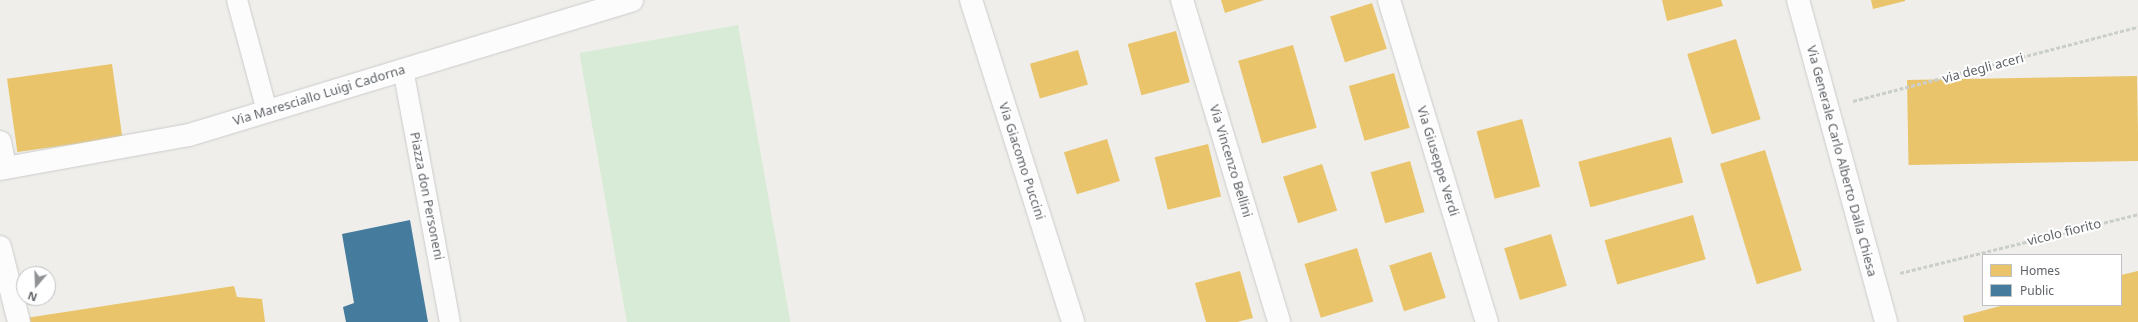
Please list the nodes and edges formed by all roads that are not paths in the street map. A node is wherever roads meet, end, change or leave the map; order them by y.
1 (237, 0) edge
2 (632, 0) edge
3 (971, 0) edge
4 (1182, 0) edge
5 (1389, 0) edge
6 (1798, 0) edge
7 (404, 69) junction
8 (267, 111) junction
9 (0, 142) edge
10 (3, 168) edge
11 (0, 247) edge
12 (19, 322) edge
13 (450, 322) edge
14 (1072, 322) edge
15 (1279, 322) edge
16 (1487, 322) edge
17 (1886, 322) edge

1 - 8 street
2 - 7 street, Via Maresciallo Luigi Cadorna
3 - 14 street, Via Giacomo Puccini
4 - 15 street, Via Vincenzo Bellini
5 - 16 street, Via Giuseppe Verdi
6 - 17 street, Via Generale Carlo Alberto Dalla Chiesa
7 - 8 street, Via Maresciallo Luigi Cadorna
7 - 13 street, Piazza don Personeni
8 - 10 street, Via Maresciallo Luigi Cadorna
9 - 10 street
11 - 12 street

